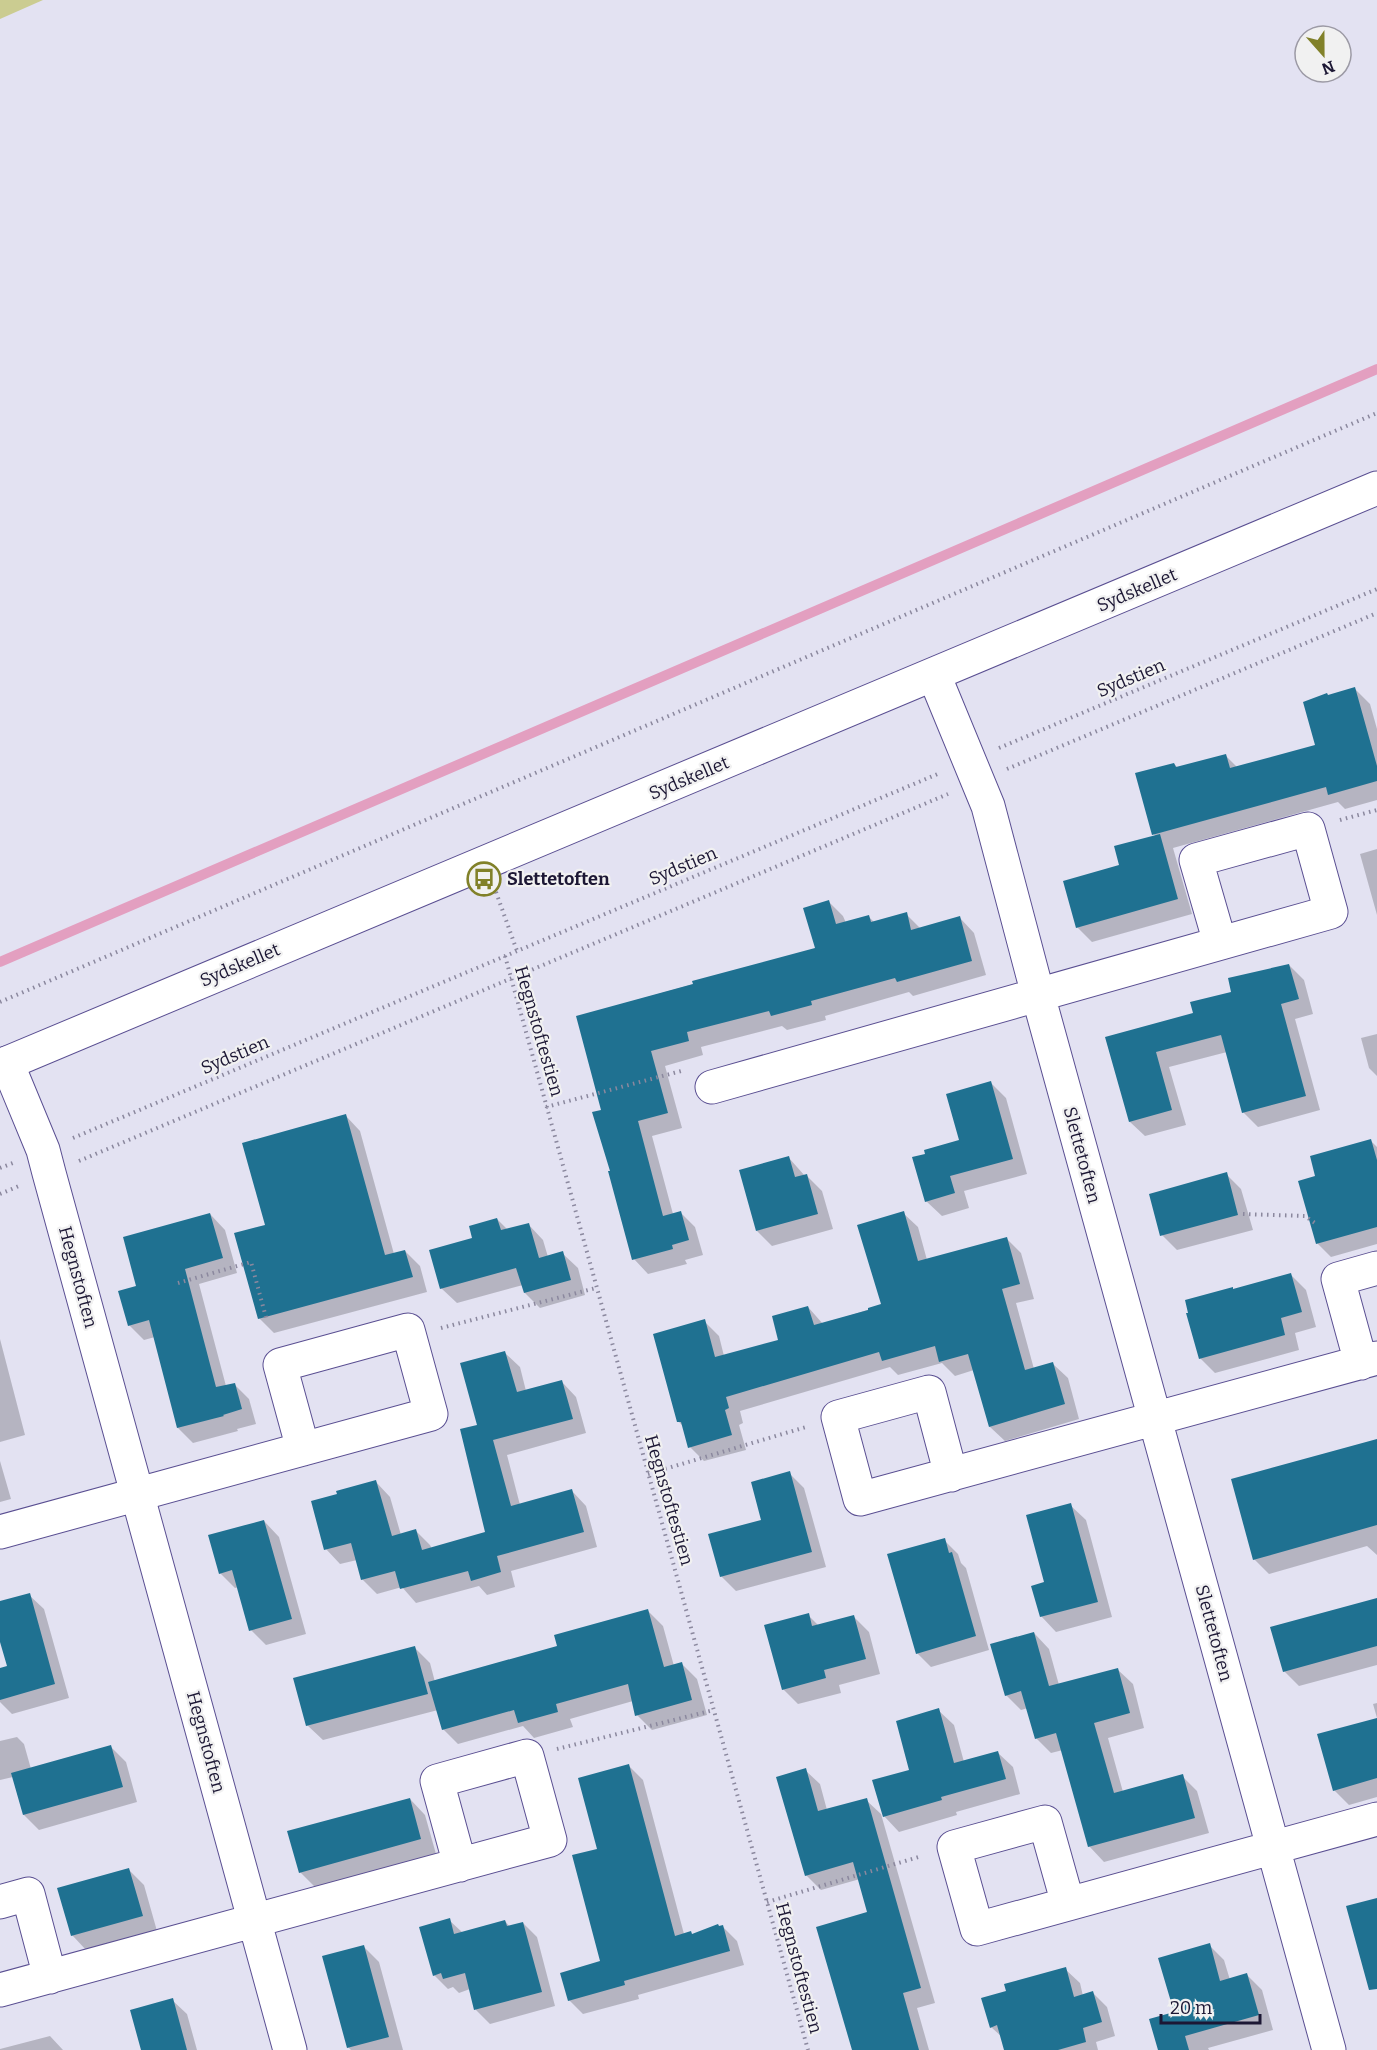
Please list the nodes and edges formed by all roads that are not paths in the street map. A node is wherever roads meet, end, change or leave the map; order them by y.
1 (1377, 488) edge
2 (934, 675) junction
3 (1220, 943) dead end
4 (1038, 995) junction
5 (4, 1064) edge
6 (712, 1087) road end
7 (1377, 1268) edge
8 (1369, 1360) edge
9 (1155, 1419) junction
10 (303, 1449) junction
11 (951, 1475) junction
12 (138, 1494) junction
13 (0, 1532) edge
14 (1377, 1819) edge
15 (1273, 1848) junction
16 (460, 1865) junction
17 (0, 1902) edge
18 (1068, 1904) junction
19 (255, 1920) junction
20 (50, 1977) junction
21 (0, 1990) edge
22 (290, 2050) edge
23 (1329, 2050) edge

1 - 2 street, Sydskellet
2 - 4 street, Slettetoften
2 - 5 street, Sydskellet
3 - 4 street
4 - 6 street
4 - 9 street, Slettetoften
5 - 12 street, Hegnstoften
7 - 8 street
8 - 9 street
9 - 11 street
9 - 15 street, Slettetoften
10 - 10 street
10 - 12 street
11 - 11 street
12 - 13 street
12 - 19 street, Hegnstoften
14 - 15 street
15 - 18 street
15 - 23 street, Slettetoften
16 - 16 street
16 - 19 street
17 - 20 street
18 - 18 street
19 - 20 street
19 - 22 street, Hegnstoften
20 - 21 street

